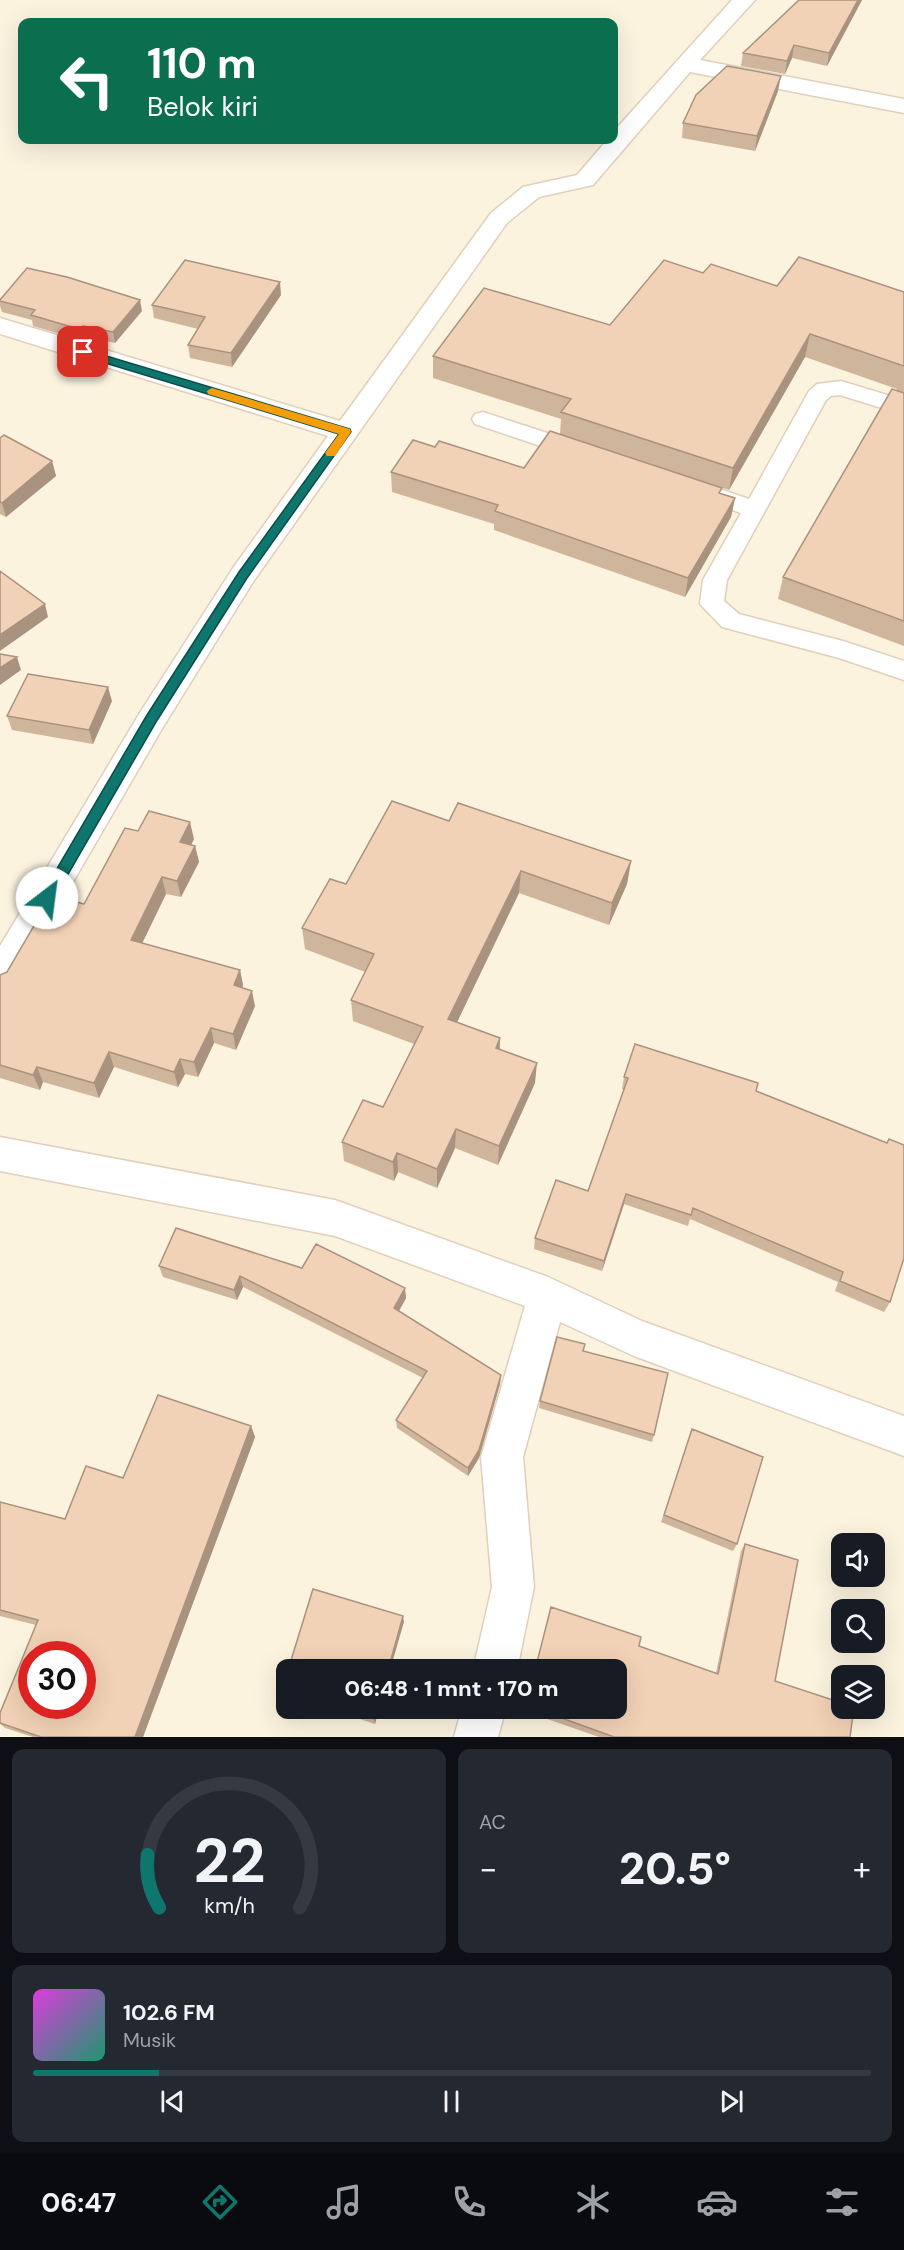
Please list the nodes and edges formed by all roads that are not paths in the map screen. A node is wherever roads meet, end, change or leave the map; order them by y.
1 (744, 0) edge
2 (686, 64) junction
3 (904, 106) edge
4 (618, 142) edge
5 (616, 144) edge
6 (0, 326) edge
7 (904, 408) edge
8 (483, 420) dead end
9 (346, 432) junction
10 (597, 457) edge
11 (676, 483) edge
12 (755, 509) junction
13 (904, 671) edge
14 (0, 977) edge
15 (0, 1154) edge
16 (548, 1296) junction
17 (904, 1436) edge
18 (497, 1659) edge

1 - 2 street
2 - 3 street
2 - 4 street
5 - 9 street
6 - 9 street
7 - 12 lane
8 - 10 lane
9 - 14 street
11 - 12 lane
12 - 13 lane
15 - 16 street
16 - 17 street
16 - 18 street

